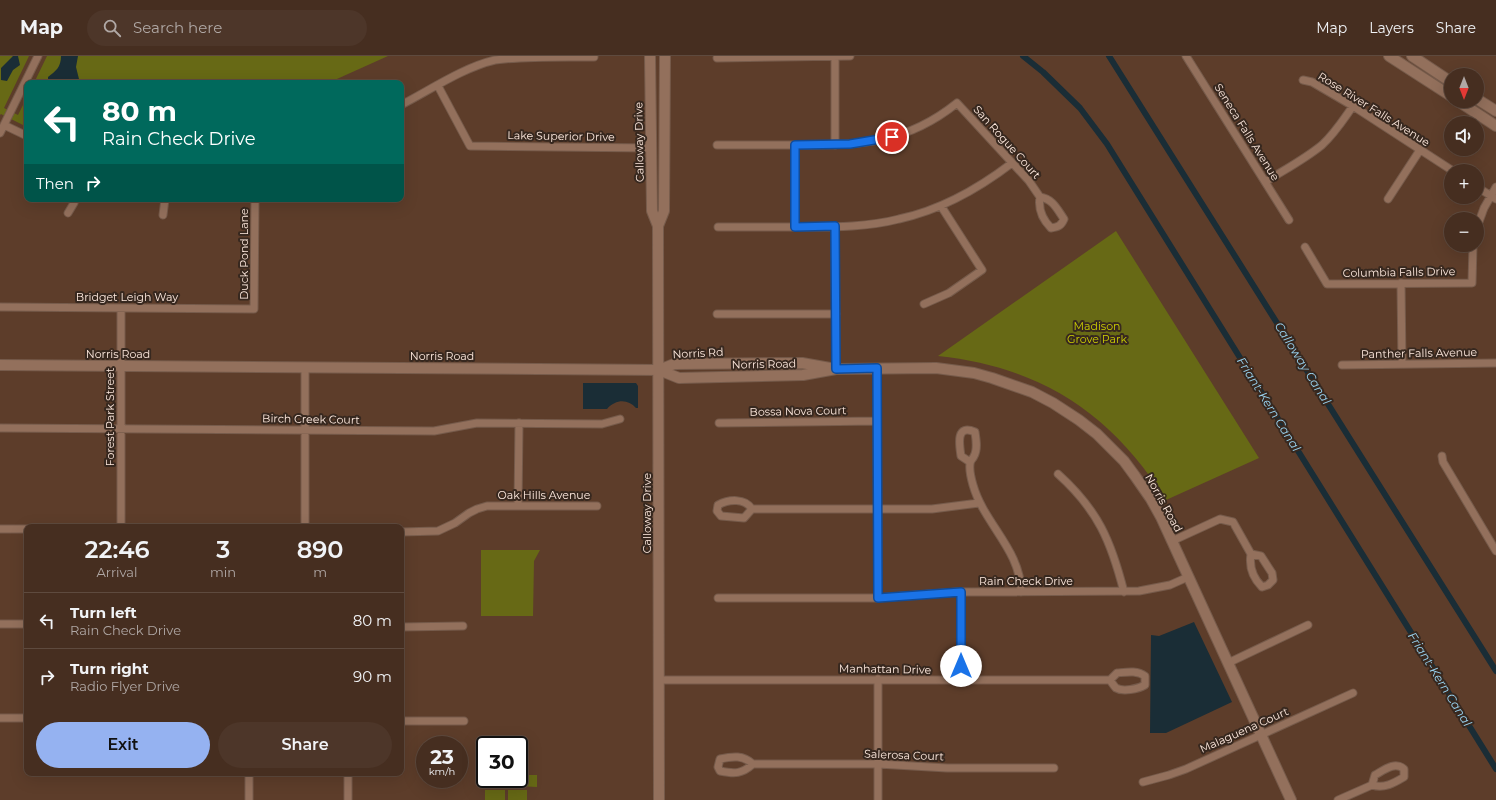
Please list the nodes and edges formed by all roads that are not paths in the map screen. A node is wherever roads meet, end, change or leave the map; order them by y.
1 (38, 56) edge
2 (650, 56) edge
3 (665, 56) edge
4 (835, 56) edge
5 (850, 56) edge
6 (1187, 56) edge
7 (1389, 56) edge
8 (1412, 56) edge
9 (511, 57) edge
10 (594, 57) edge
11 (717, 58) dead end
12 (1444, 77) edge
13 (26, 80) edge
14 (1303, 80) dead end
15 (24, 84) edge
16 (438, 86) junction
17 (1444, 91) edge
18 (404, 103) edge
19 (1484, 104) edge
20 (1353, 106) junction
21 (1469, 108) edge
22 (1496, 112) edge
23 (4, 125) junction
24 (1496, 126) edge
25 (0, 133) edge
26 (24, 135) edge
27 (717, 145) dead end
28 (795, 145) junction
29 (835, 145) junction
30 (651, 148) junction
31 (1420, 150) junction
32 (1012, 163) junction
33 (1444, 165) edge
34 (1265, 182) junction
35 (1496, 187) edge
36 (1484, 191) edge
37 (1040, 197) dead end
38 (1493, 197) edge
39 (1388, 199) dead end
40 (74, 202) edge
41 (165, 202) edge
42 (255, 202) edge
43 (664, 205) junction
44 (941, 206) junction
45 (68, 212) dead end
46 (1482, 212) edge
47 (163, 216) dead end
48 (1289, 220) dead end
49 (658, 226) junction
50 (835, 226) junction
51 (718, 227) dead end
52 (795, 227) junction
53 (1304, 247) dead end
54 (1473, 252) edge
55 (1401, 283) junction
56 (924, 304) dead end
57 (0, 307) edge
58 (121, 308) junction
59 (254, 309) joint
60 (717, 314) dead end
61 (836, 314) junction
62 (1496, 363) edge
63 (1342, 364) dead end
64 (1402, 364) junction
65 (0, 365) edge
66 (121, 366) junction
67 (305, 367) junction
68 (877, 368) junction
69 (836, 369) junction
70 (659, 370) junction
71 (620, 419) dead end
72 (877, 421) junction
73 (519, 423) junction
74 (719, 423) dead end
75 (1, 428) dead end
76 (121, 429) junction
77 (305, 430) junction
78 (1442, 456) dead end
79 (970, 462) dead end
80 (1058, 474) dead end
81 (979, 503) junction
82 (518, 506) junction
83 (596, 506) dead end
84 (752, 509) dead end
85 (878, 509) junction
86 (121, 524) edge
87 (305, 524) edge
88 (0, 529) edge
89 (24, 529) edge
90 (404, 532) edge
91 (1172, 541) junction
92 (1495, 548) edge
93 (1251, 554) dead end
94 (1188, 577) junction
95 (961, 592) junction
96 (1021, 592) junction
97 (1124, 592) junction
98 (718, 598) dead end
99 (878, 598) junction
100 (0, 624) edge
101 (24, 624) edge
102 (1308, 625) dead end
103 (463, 626) dead end
104 (404, 627) edge
105 (1228, 664) junction
106 (878, 679) junction
107 (659, 680) junction
108 (1110, 680) junction
109 (961, 681) junction
110 (1353, 693) dead end
111 (0, 718) edge
112 (24, 718) edge
113 (404, 721) edge
114 (464, 721) dead end
115 (1261, 735) junction
116 (753, 764) dead end
117 (878, 764) junction
118 (1054, 768) dead end
119 (249, 776) edge
120 (348, 776) edge
121 (1143, 782) dead end
122 (1372, 785) dead end
123 (249, 800) edge
124 (348, 800) edge
125 (659, 800) edge
126 (878, 800) edge
127 (1291, 800) edge
128 (1338, 800) edge

1 - 13 street
2 - 30 street, Calloway Drive
3 - 43 street, Calloway Drive
4 - 5 street
4 - 11 street
4 - 29 street
6 - 34 street, Seneca Falls Avenue
7 - 17 street
8 - 12 street
9 - 10 street
9 - 16 street
14 - 20 street, Rose River Falls Avenue
15 - 23 street
16 - 18 street
16 - 30 street, Lake Superior Drive
19 - 22 street
20 - 31 street, Rose River Falls Avenue
20 - 34 street
21 - 24 street
23 - 25 street
23 - 26 street
27 - 28 street
28 - 29 street
28 - 52 street
29 - 32 street, San Rogue Court
30 - 43 street
30 - 49 street, Calloway Drive
31 - 33 street, Rose River Falls Avenue
31 - 39 street
32 - 37 street, San Rogue Court
32 - 44 street
34 - 48 street, Seneca Falls Avenue
35 - 38 street
36 - 38 street
38 - 46 street
40 - 45 street
41 - 47 street
42 - 59 street, Duck Pond Lane
43 - 49 street, Calloway Drive
44 - 50 street
44 - 56 street
49 - 70 street, Calloway Drive
50 - 52 street
50 - 61 street
51 - 52 street
53 - 55 street, Columbia Falls Drive
54 - 55 street, Columbia Falls Drive
55 - 64 street
57 - 58 street, Bridget Leigh Way
58 - 59 street, Bridget Leigh Way
58 - 66 street, Forest Park Street
60 - 61 street
61 - 69 street
62 - 64 street, Panther Falls Avenue
63 - 64 street, Panther Falls Avenue
65 - 66 street, Norris Road
66 - 67 street, Norris Road
66 - 76 street, Forest Park Street
67 - 70 street, Norris Road
67 - 77 street
68 - 69 street, Norris Road
68 - 72 street
68 - 91 street, Norris Road
69 - 70 street, Norris Rd
69 - 70 street, Norris Road
70 - 107 street, Calloway Drive
71 - 73 street, Birch Creek Court
72 - 74 street, Bossa Nova Court
72 - 85 street
73 - 77 street, Birch Creek Court
73 - 82 street
75 - 76 street, Birch Creek Court
76 - 77 street, Birch Creek Court
76 - 86 street, Forest Park Street
77 - 87 street
78 - 92 street
79 - 81 street
80 - 97 street
81 - 85 street
81 - 96 street
82 - 83 street, Oak Hills Avenue
82 - 90 street, Oak Hills Avenue
84 - 85 street
85 - 99 street
88 - 89 street
91 - 93 street
91 - 94 street, Norris Road
94 - 97 street, Rain Check Drive
94 - 105 street, Norris Road
95 - 96 street, Rain Check Drive
95 - 99 street, Rain Check Drive
95 - 109 street
96 - 97 street, Rain Check Drive
98 - 99 street, Rain Check Drive
100 - 101 street
102 - 105 street
103 - 104 street
105 - 115 street, Norris Road
106 - 107 street, Manhattan Drive
106 - 109 street, Manhattan Drive
106 - 117 street
107 - 125 street, Calloway Drive
108 - 108 street, Manhattan Drive
108 - 109 street, Manhattan Drive
110 - 115 street, Malaguena Court
111 - 112 street
113 - 114 street
115 - 121 street, Malaguena Court
115 - 127 street, Norris Road
116 - 117 street, Salerosa Court
117 - 118 street, Salerosa Court
117 - 126 street
119 - 123 street
120 - 124 street
122 - 128 street

